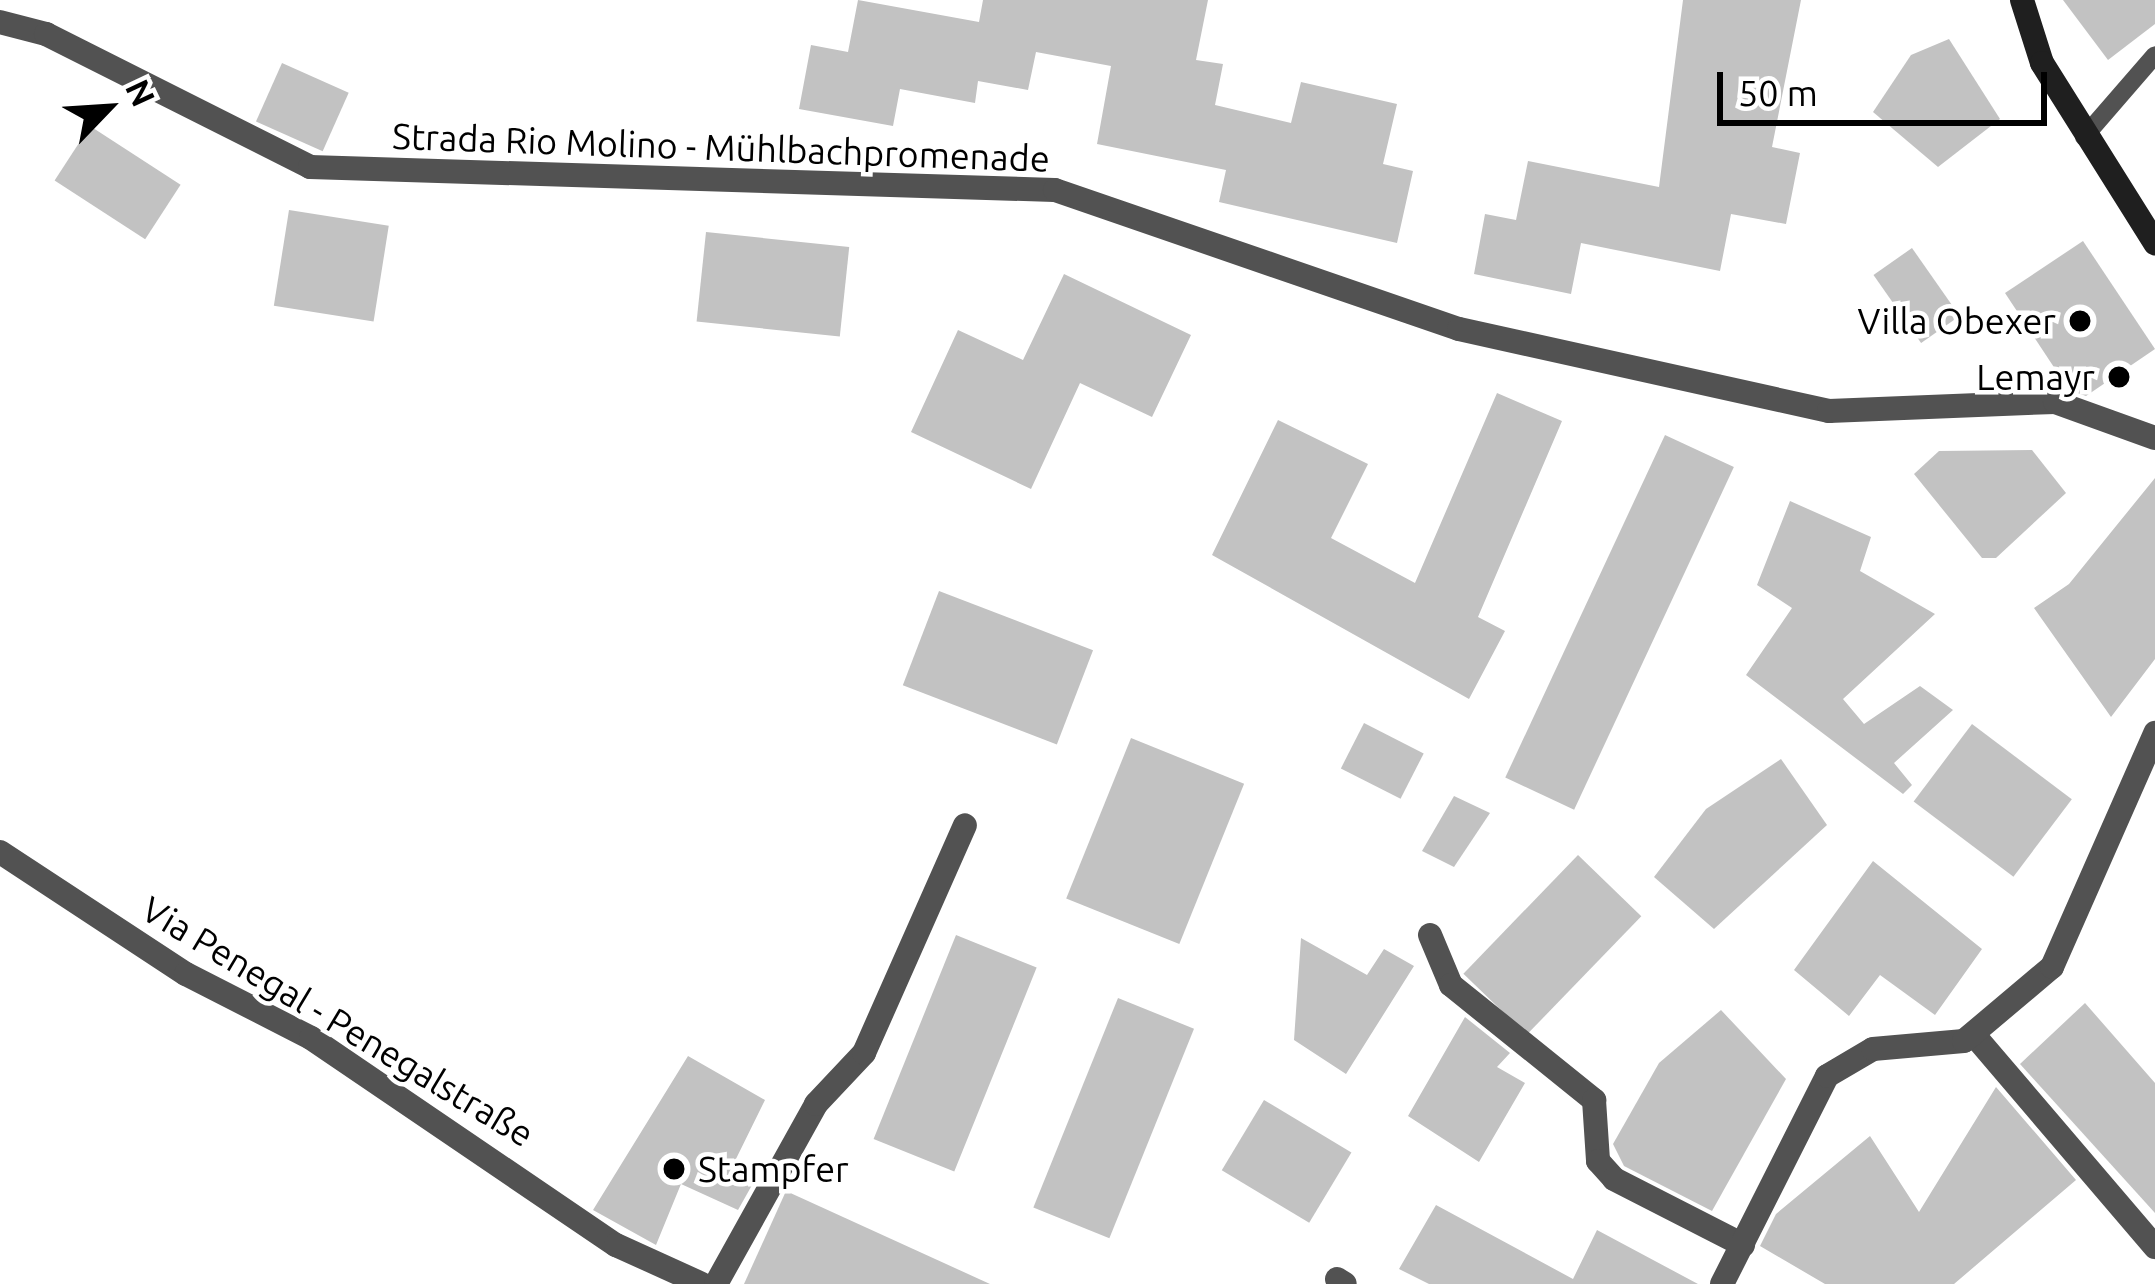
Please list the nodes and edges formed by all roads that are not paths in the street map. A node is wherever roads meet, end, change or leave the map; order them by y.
1 (2022, 0) edge
2 (0, 22) edge
3 (2155, 55) edge
4 (2084, 137) junction
5 (2155, 243) edge
6 (2155, 438) edge
7 (2155, 733) edge
8 (965, 825) dead end
9 (0, 852) edge
10 (1430, 935) dead end
11 (1974, 1034) junction
12 (1743, 1245) junction
13 (2155, 1246) edge
14 (702, 1284) edge
15 (716, 1284) edge
16 (1722, 1284) edge

1 - 4 main road
2 - 6 street, Strada Rio Molino - Mühlbachpromenade
3 - 4 lane
4 - 5 main road
7 - 11 street
8 - 15 street
9 - 14 street, Via Penegal - Penegalstraße
10 - 12 street
11 - 12 street
11 - 13 street
12 - 16 street

